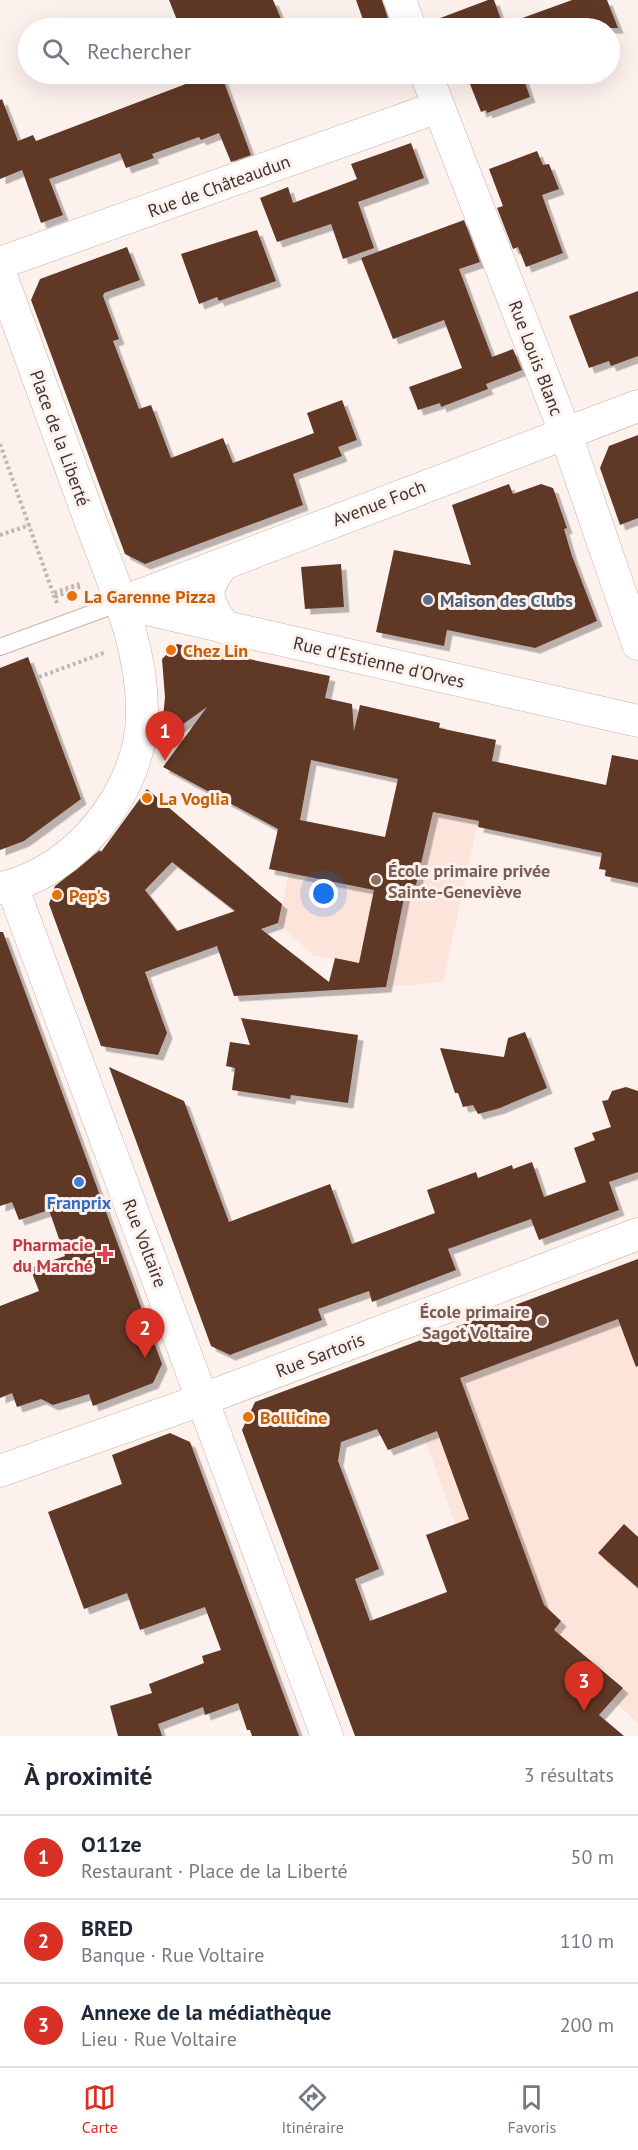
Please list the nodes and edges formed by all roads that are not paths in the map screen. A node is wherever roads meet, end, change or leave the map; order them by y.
1 (400, 0) edge
2 (406, 18) edge
3 (430, 84) edge
4 (438, 107) junction
5 (0, 263) edge
6 (0, 273) edge
7 (638, 406) edge
8 (565, 432) junction
9 (223, 564) junction
10 (120, 603) junction
11 (225, 628) junction
12 (638, 644) edge
13 (0, 647) edge
14 (638, 721) edge
15 (6, 887) edge
16 (638, 1234) edge
17 (204, 1399) junction
18 (0, 1471) edge
19 (327, 1736) edge

1 - 2 street
3 - 4 street, Rue Louis Blanc
4 - 5 street, Rue de Châteaudun
4 - 8 street, Rue Louis Blanc
6 - 10 street, Place de la Liberté
7 - 8 street, Avenue Foch
8 - 9 street, Avenue Foch
8 - 12 street, Rue Louis Blanc
9 - 10 street, Avenue Foch
9 - 11 street
10 - 11 street, Rue d'Estienne d'Orves
10 - 13 lane
10 - 15 street, Place de la Liberté
11 - 14 street, Rue d'Estienne d'Orves
15 - 17 street, Rue Voltaire
16 - 17 street, Rue Sartoris
17 - 18 street, Rue Sartoris
17 - 19 street, Rue Voltaire

